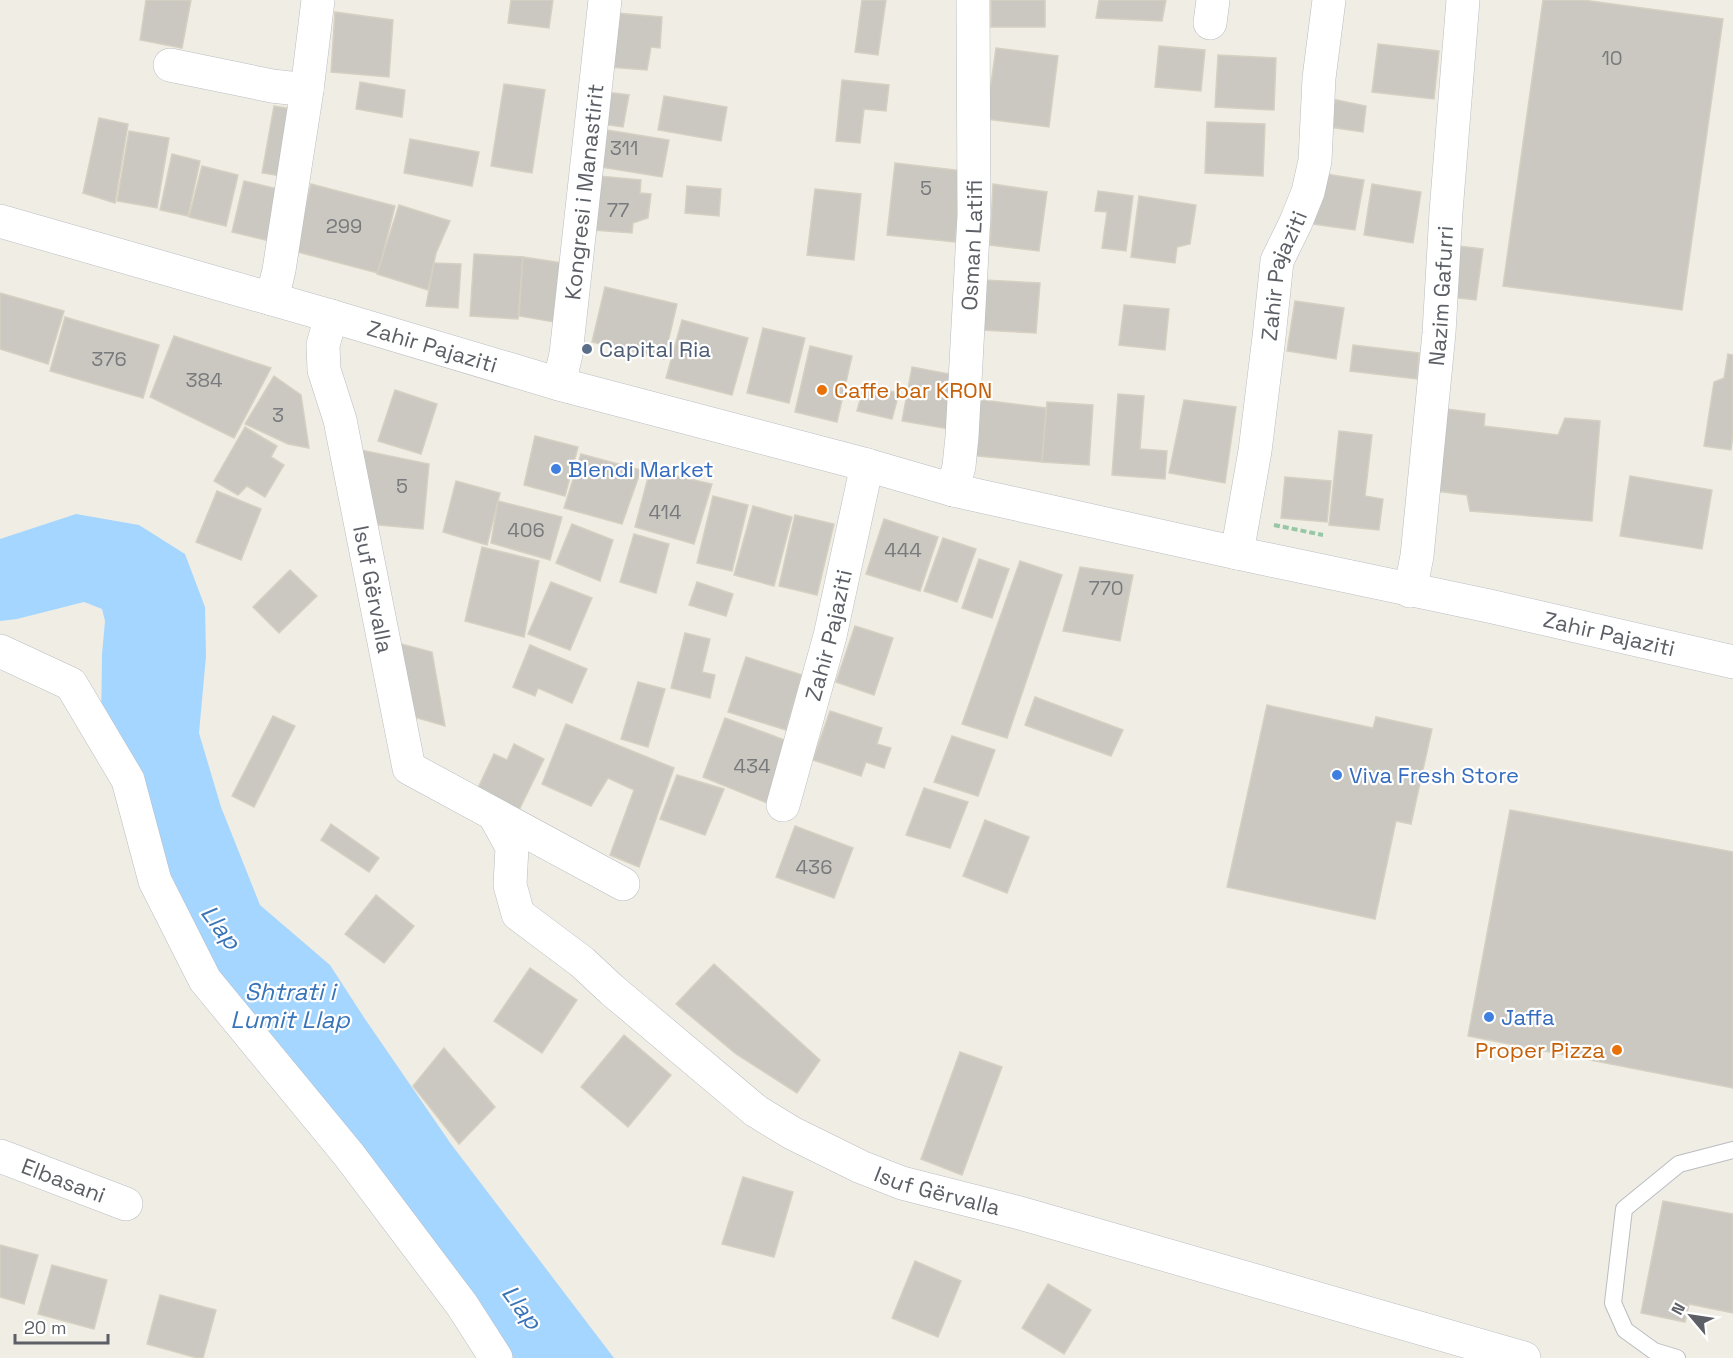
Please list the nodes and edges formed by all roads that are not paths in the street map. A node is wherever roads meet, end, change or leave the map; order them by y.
1 (318, 0) edge
2 (605, 0) edge
3 (973, 0) edge
4 (1329, 0) edge
5 (1463, 0) edge
6 (170, 65) dead end
7 (307, 90) junction
8 (0, 221) edge
9 (272, 299) junction
10 (331, 316) junction
11 (559, 384) junction
12 (867, 465) junction
13 (953, 490) junction
14 (1242, 532) junction
15 (1410, 591) junction
16 (0, 651) edge
17 (1733, 662) edge
18 (783, 805) dead end
19 (495, 816) junction
20 (623, 884) dead end
21 (1733, 1150) edge
22 (0, 1156) edge
23 (126, 1204) dead end
24 (496, 1358) edge
25 (1524, 1358) edge
26 (1677, 1358) edge

1 - 7 street
2 - 11 street, Kongresi i Manastirit
3 - 13 street, Osman Latifi
4 - 14 street, Zahir Pajaziti
5 - 15 street, Nazim Gafurri
6 - 7 street
7 - 9 street
8 - 9 street, Zahir Pajaziti
9 - 10 street, Zahir Pajaziti
10 - 11 street, Zahir Pajaziti
10 - 19 street, Isuf Gërvalla
11 - 12 street, Zahir Pajaziti
12 - 13 street, Zahir Pajaziti
12 - 18 street, Zahir Pajaziti
13 - 14 street, Zahir Pajaziti
14 - 15 street, Zahir Pajaziti
15 - 17 street, Zahir Pajaziti
16 - 24 street
19 - 20 street, Isuf Gërvalla
19 - 25 street, Isuf Gërvalla
21 - 26 lane
22 - 23 street, Elbasani

